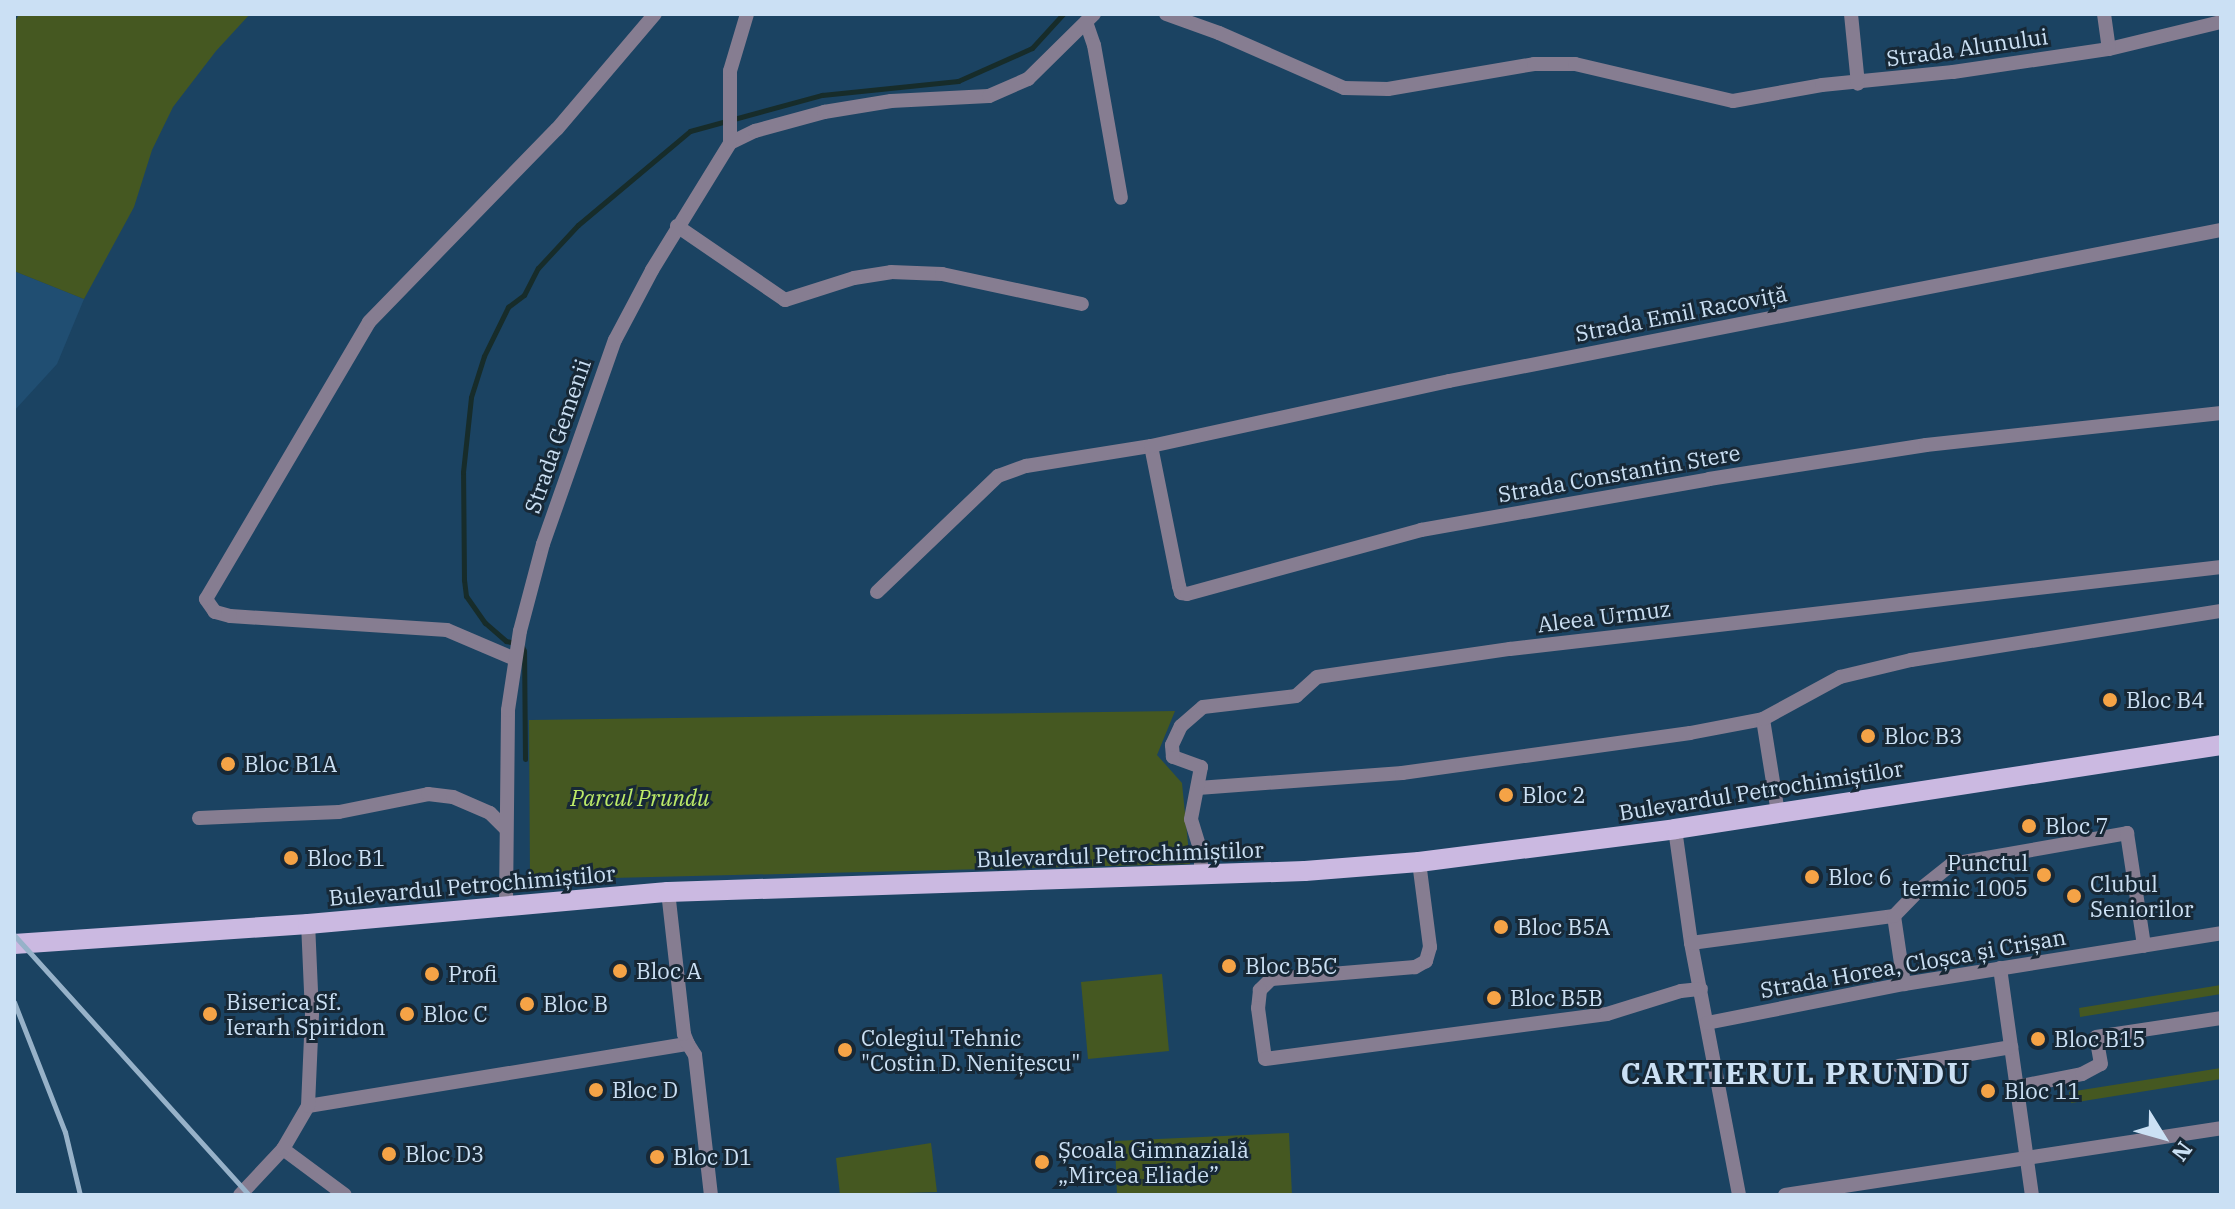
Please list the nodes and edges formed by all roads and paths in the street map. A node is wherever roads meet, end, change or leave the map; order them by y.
1 (655, 14) edge
2 (747, 14) edge
3 (1166, 14) edge
4 (1851, 14) edge
5 (2104, 14) edge
6 (1090, 18) edge
7 (2221, 22) edge
8 (2109, 49) junction
9 (1858, 84) junction
10 (731, 136) junction
11 (1121, 198) dead end
12 (677, 226) junction
13 (2221, 230) edge
14 (1082, 304) dead end
15 (2221, 413) edge
16 (1151, 446) junction
17 (2221, 567) edge
18 (877, 592) dead end
19 (2221, 611) edge
20 (515, 659) junction
21 (1763, 719) junction
22 (2221, 745) edge
23 (1198, 788) junction
24 (1778, 813) junction
25 (199, 818) dead end
26 (505, 828) junction
27 (1675, 829) junction
28 (1419, 862) junction
29 (1201, 875) junction
30 (668, 892) junction
31 (506, 904) junction
32 (1894, 916) junction
33 (308, 924) junction
34 (2221, 933) edge
35 (1691, 943) junction
36 (14, 944) edge
37 (2144, 946) junction
38 (2000, 968) junction
39 (1904, 984) junction
40 (1701, 989) junction
41 (2221, 1018) edge
42 (1707, 1023) junction
43 (688, 1044) junction
44 (2011, 1047) junction
45 (1899, 1066) dead end
46 (2016, 1087) junction
47 (308, 1106) junction
48 (2221, 1128) edge
49 (283, 1149) junction
50 (2026, 1159) junction
51 (240, 1195) edge
52 (345, 1195) edge
53 (711, 1195) edge
54 (1739, 1195) edge
55 (1785, 1195) edge
56 (2032, 1195) edge

1 - 20 street
2 - 10 street
3 - 9 street, Strada Alunului
4 - 9 street
5 - 8 street
6 - 10 street
6 - 11 street
7 - 8 street, Strada Alunului
8 - 9 street, Strada Alunului
10 - 12 street, Strada Gemenii
12 - 14 street
12 - 20 street, Strada Gemenii
13 - 16 street, Strada Emil Racoviță
15 - 16 street, Strada Constantin Stere
16 - 18 street, Strada Emil Racoviță
17 - 23 street, Aleea Urmuz
19 - 21 street
20 - 26 street, Strada Gemenii
21 - 23 street
21 - 24 street
22 - 24 main road, Bulevardul Petrochimiștilor
23 - 29 street
24 - 27 main road, Bulevardul Petrochimiștilor
25 - 26 street
26 - 31 street, Strada Gemenii
27 - 28 main road, Bulevardul Petrochimiștilor
27 - 35 street
28 - 29 main road, Bulevardul Petrochimiștilor
28 - 40 street
29 - 30 main road, Bulevardul Petrochimiștilor
30 - 31 main road, Bulevardul Petrochimiștilor
30 - 43 street
31 - 33 main road, Bulevardul Petrochimiștilor
32 - 35 street
32 - 37 street
32 - 39 street
33 - 36 main road, Bulevardul Petrochimiștilor
33 - 47 street
34 - 37 street, Strada Horea, Cloșca și Crișan
35 - 40 street
37 - 38 street, Strada Horea, Cloșca și Crișan
38 - 39 street, Strada Horea, Cloșca și Crișan
38 - 44 street
39 - 42 street, Strada Horea, Cloșca și Crișan
40 - 42 street
41 - 46 street
42 - 54 street
43 - 47 street
43 - 53 street
44 - 45 street
44 - 46 street
46 - 50 street
47 - 49 street
48 - 50 street
49 - 51 street
49 - 52 street
50 - 55 street
50 - 56 street

